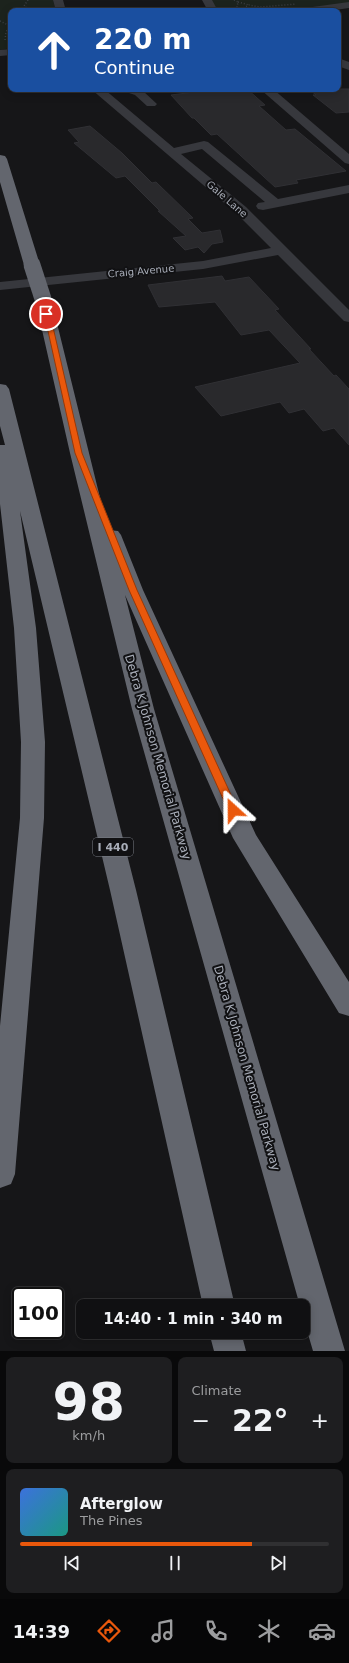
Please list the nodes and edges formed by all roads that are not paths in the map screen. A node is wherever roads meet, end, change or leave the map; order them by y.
1 (341, 4) edge
2 (302, 7) edge
3 (101, 92) edge
4 (136, 92) edge
5 (270, 92) edge
6 (152, 104) dead end
7 (172, 152) junction
8 (0, 159) edge
9 (349, 160) edge
10 (349, 189) edge
11 (275, 203) junction
12 (241, 210) junction
13 (280, 250) junction
14 (0, 286) edge
15 (349, 318) edge
16 (0, 389) edge
17 (0, 425) edge
18 (79, 453) junction
19 (349, 1006) edge
20 (0, 1174) edge
21 (217, 1299) edge
22 (227, 1339) edge
23 (230, 1351) edge
24 (329, 1351) edge

1 - 2 street
3 - 7 street, Gale Lane
4 - 6 street
5 - 9 street
7 - 11 street
7 - 12 street, Gale Lane
8 - 18 highway, Debra K Johnson Memorial Parkway, bridge
10 - 11 street
11 - 12 street
12 - 13 street, Gale Lane
13 - 14 street, Craig Avenue
13 - 15 street, Gale Lane
16 - 21 highway, I 440
17 - 20 highway
18 - 19 highway
18 - 24 highway, Debra K Johnson Memorial Parkway
22 - 23 highway

